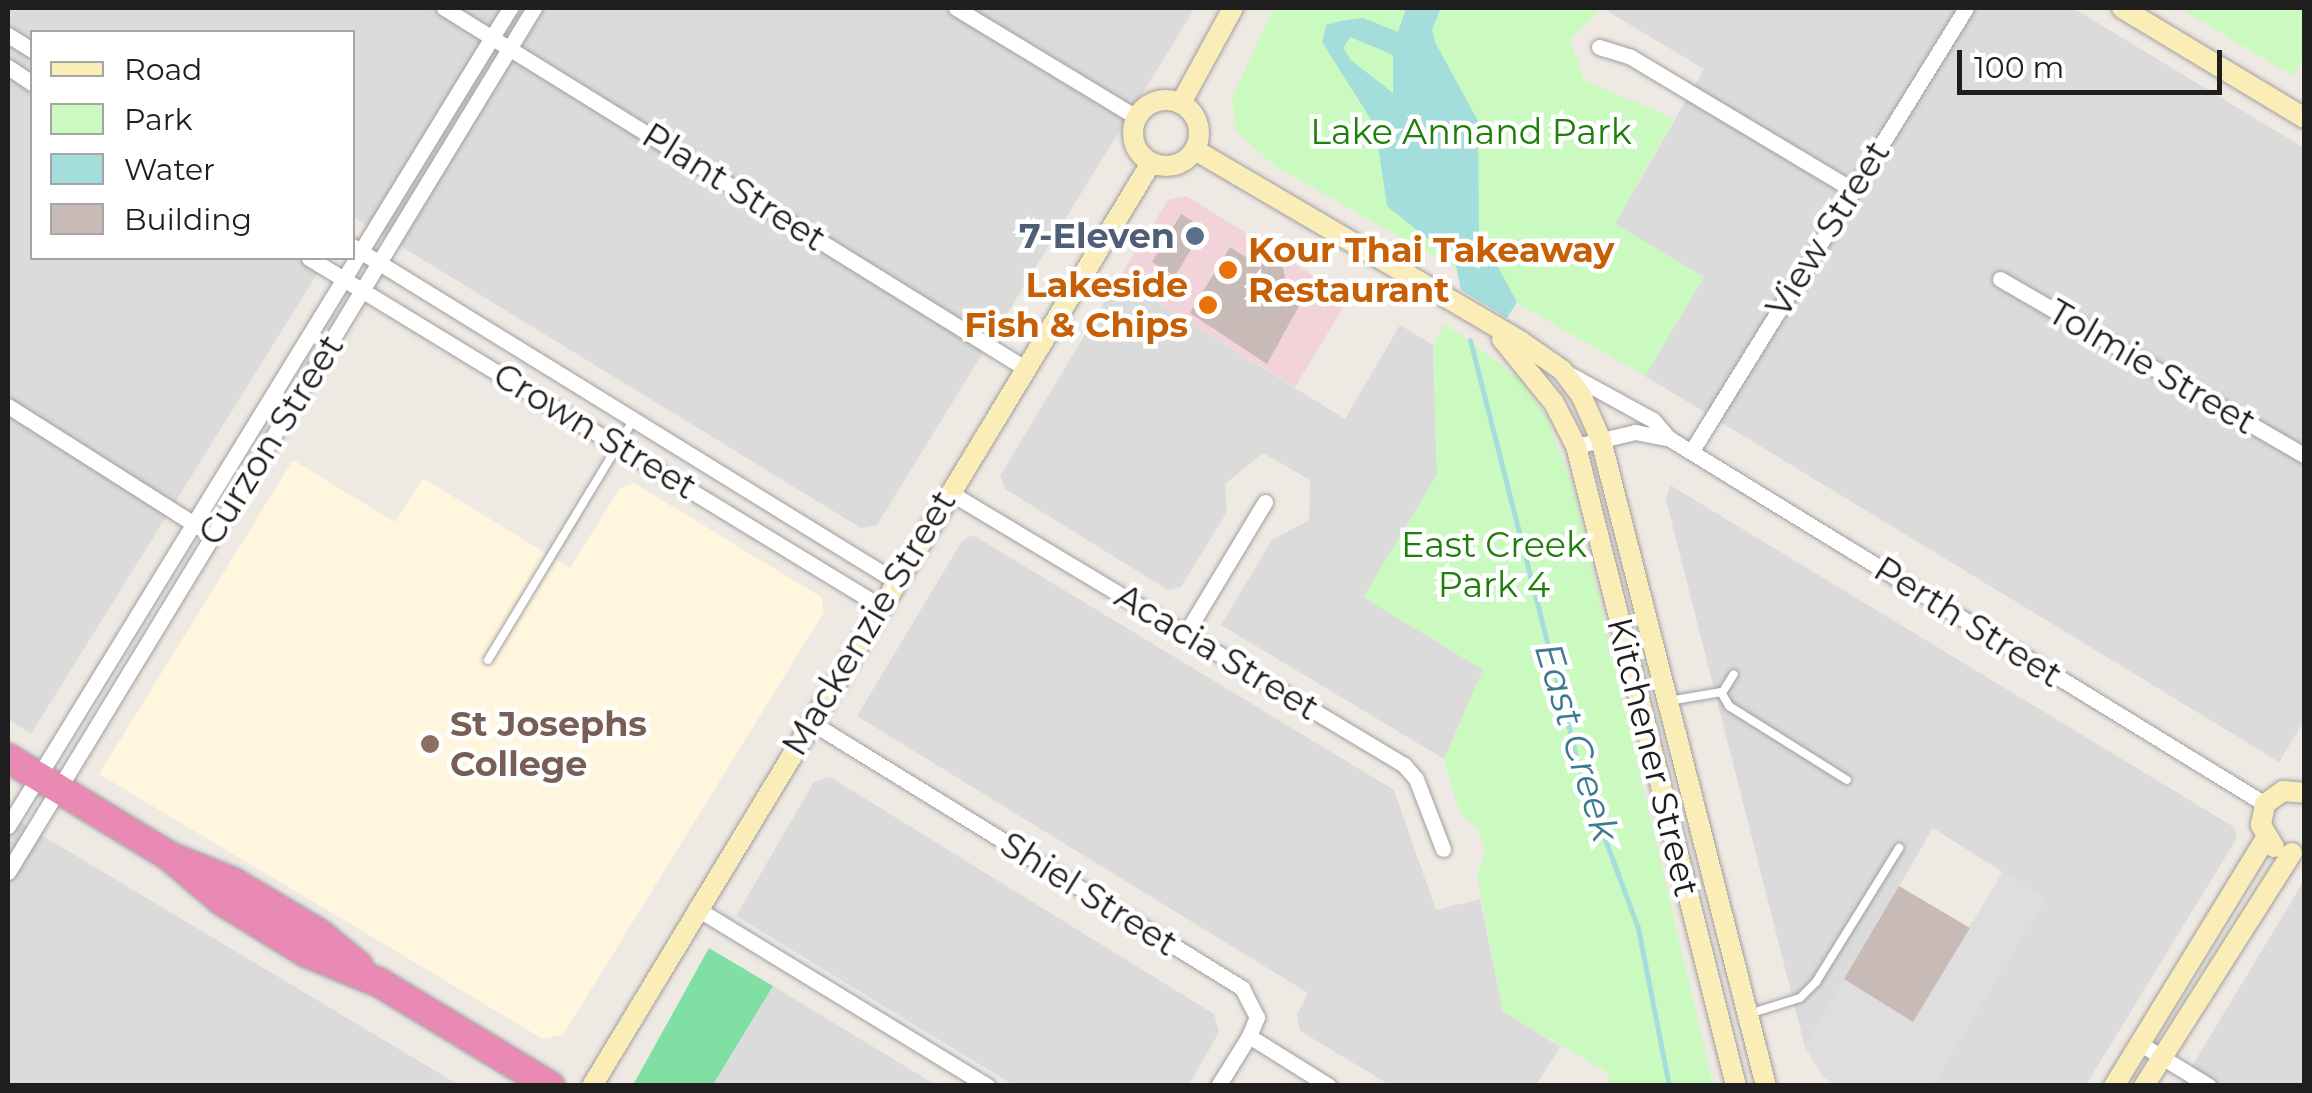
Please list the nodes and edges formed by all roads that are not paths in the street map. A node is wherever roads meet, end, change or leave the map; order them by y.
1 (444, 8) edge
2 (510, 8) edge
3 (534, 8) edge
4 (956, 8) edge
5 (1233, 8) edge
6 (1966, 8) edge
7 (2122, 8) edge
8 (8, 34) edge
9 (492, 38) junction
10 (1599, 47) dead end
11 (509, 48) junction
12 (30, 49) edge
13 (8, 67) edge
14 (30, 82) edge
15 (1181, 103) junction
16 (1136, 117) junction
17 (2304, 118) edge
18 (1194, 150) junction
19 (1151, 163) junction
20 (1852, 190) junction
21 (356, 248) edge
22 (312, 260) edge
23 (351, 260) edge
24 (380, 264) junction
25 (2000, 278) dead end
26 (342, 279) junction
27 (364, 290) junction
28 (1497, 334) junction
29 (1024, 367) junction
30 (1562, 370) junction
31 (8, 406) edge
32 (632, 422) junction
33 (1602, 440) junction
34 (1670, 440) junction
35 (619, 444) junction
36 (1576, 446) junction
37 (1691, 452) junction
38 (2304, 455) edge
39 (950, 492) junction
40 (1264, 502) dead end
41 (194, 523) junction
42 (212, 536) junction
43 (895, 581) junction
44 (880, 606) junction
45 (1186, 632) junction
46 (488, 660) dead end
47 (1734, 674) dead end
48 (1722, 694) junction
49 (1668, 701) junction
50 (809, 722) junction
51 (8, 758) edge
52 (1847, 780) dead end
53 (49, 783) junction
54 (2304, 793) edge
55 (2266, 804) junction
56 (8, 826) edge
57 (2266, 838) junction
58 (1899, 848) dead end
59 (1443, 849) dead end
60 (2298, 851) edge
61 (8, 872) edge
62 (696, 908) junction
63 (1748, 1014) junction
64 (1249, 1036) junction
65 (2139, 1044) junction
66 (2161, 1056) junction
67 (550, 1086) edge
68 (592, 1086) edge
69 (988, 1086) edge
70 (1218, 1086) edge
71 (1329, 1086) edge
72 (1736, 1086) edge
73 (1766, 1086) edge
74 (2114, 1086) edge
75 (2144, 1086) edge
76 (2209, 1086) edge

1 - 9 street, Plant Street
2 - 9 street, Curzon Street
3 - 11 street, Curzon Street
4 - 16 street
5 - 15 main road
6 - 20 street, View Street
7 - 17 main road
8 - 12 street
9 - 11 street, Plant Street
9 - 21 street, Curzon Street
10 - 20 street
11 - 24 street, Curzon Street
11 - 29 street, Plant Street
13 - 14 street
15 - 16 main road
15 - 18 main road
16 - 19 main road
18 - 19 main road
18 - 28 main road, Perth Street
19 - 29 main road, Mackenzie Street
20 - 37 street, View Street
21 - 24 street, Crown Street
22 - 26 street, Crown Street
23 - 26 street, Curzon Street
24 - 27 street, Curzon Street
24 - 32 street, Crown Street
25 - 38 street, Tolmie Street
26 - 27 street, Crown Street
26 - 41 street, Curzon Street
27 - 35 street, Crown Street
27 - 42 street, Curzon Street
28 - 30 main road, Perth Street
28 - 36 main road, Kitchener Street
29 - 39 main road, Mackenzie Street
30 - 33 main road, Kitchener Street
30 - 34 street, Perth Street
31 - 41 street
32 - 35 lane
32 - 43 street, Crown Street
33 - 34 street, Perth Street
33 - 36 street, Perth Street
33 - 49 main road, Kitchener Street
34 - 37 street, Perth Street
35 - 44 street, Crown Street
35 - 46 lane
36 - 72 main road, Kitchener Street
37 - 55 street, Perth Street
39 - 43 main road, Mackenzie Street
39 - 45 street, Acacia Street
40 - 45 street
41 - 42 street
41 - 53 street, Curzon Street
42 - 53 street, Curzon Street
43 - 44 main road, Mackenzie Street
44 - 50 main road, Mackenzie Street
45 - 59 street, Acacia Street
47 - 48 lane
48 - 49 lane
48 - 52 lane
49 - 63 main road, Kitchener Street
50 - 62 main road, Mackenzie Street
50 - 64 street, Shiel Street
51 - 53 highway
53 - 56 street, Curzon Street
53 - 61 street, Curzon Street
53 - 67 highway
54 - 55 main road
55 - 57 main road
57 - 60 main road
57 - 65 main road
58 - 63 lane
60 - 66 main road
62 - 68 main road, Mackenzie Street
62 - 69 street
63 - 73 main road, Kitchener Street
64 - 70 street
64 - 71 street
65 - 66 street
65 - 74 main road
66 - 75 main road
66 - 76 street

